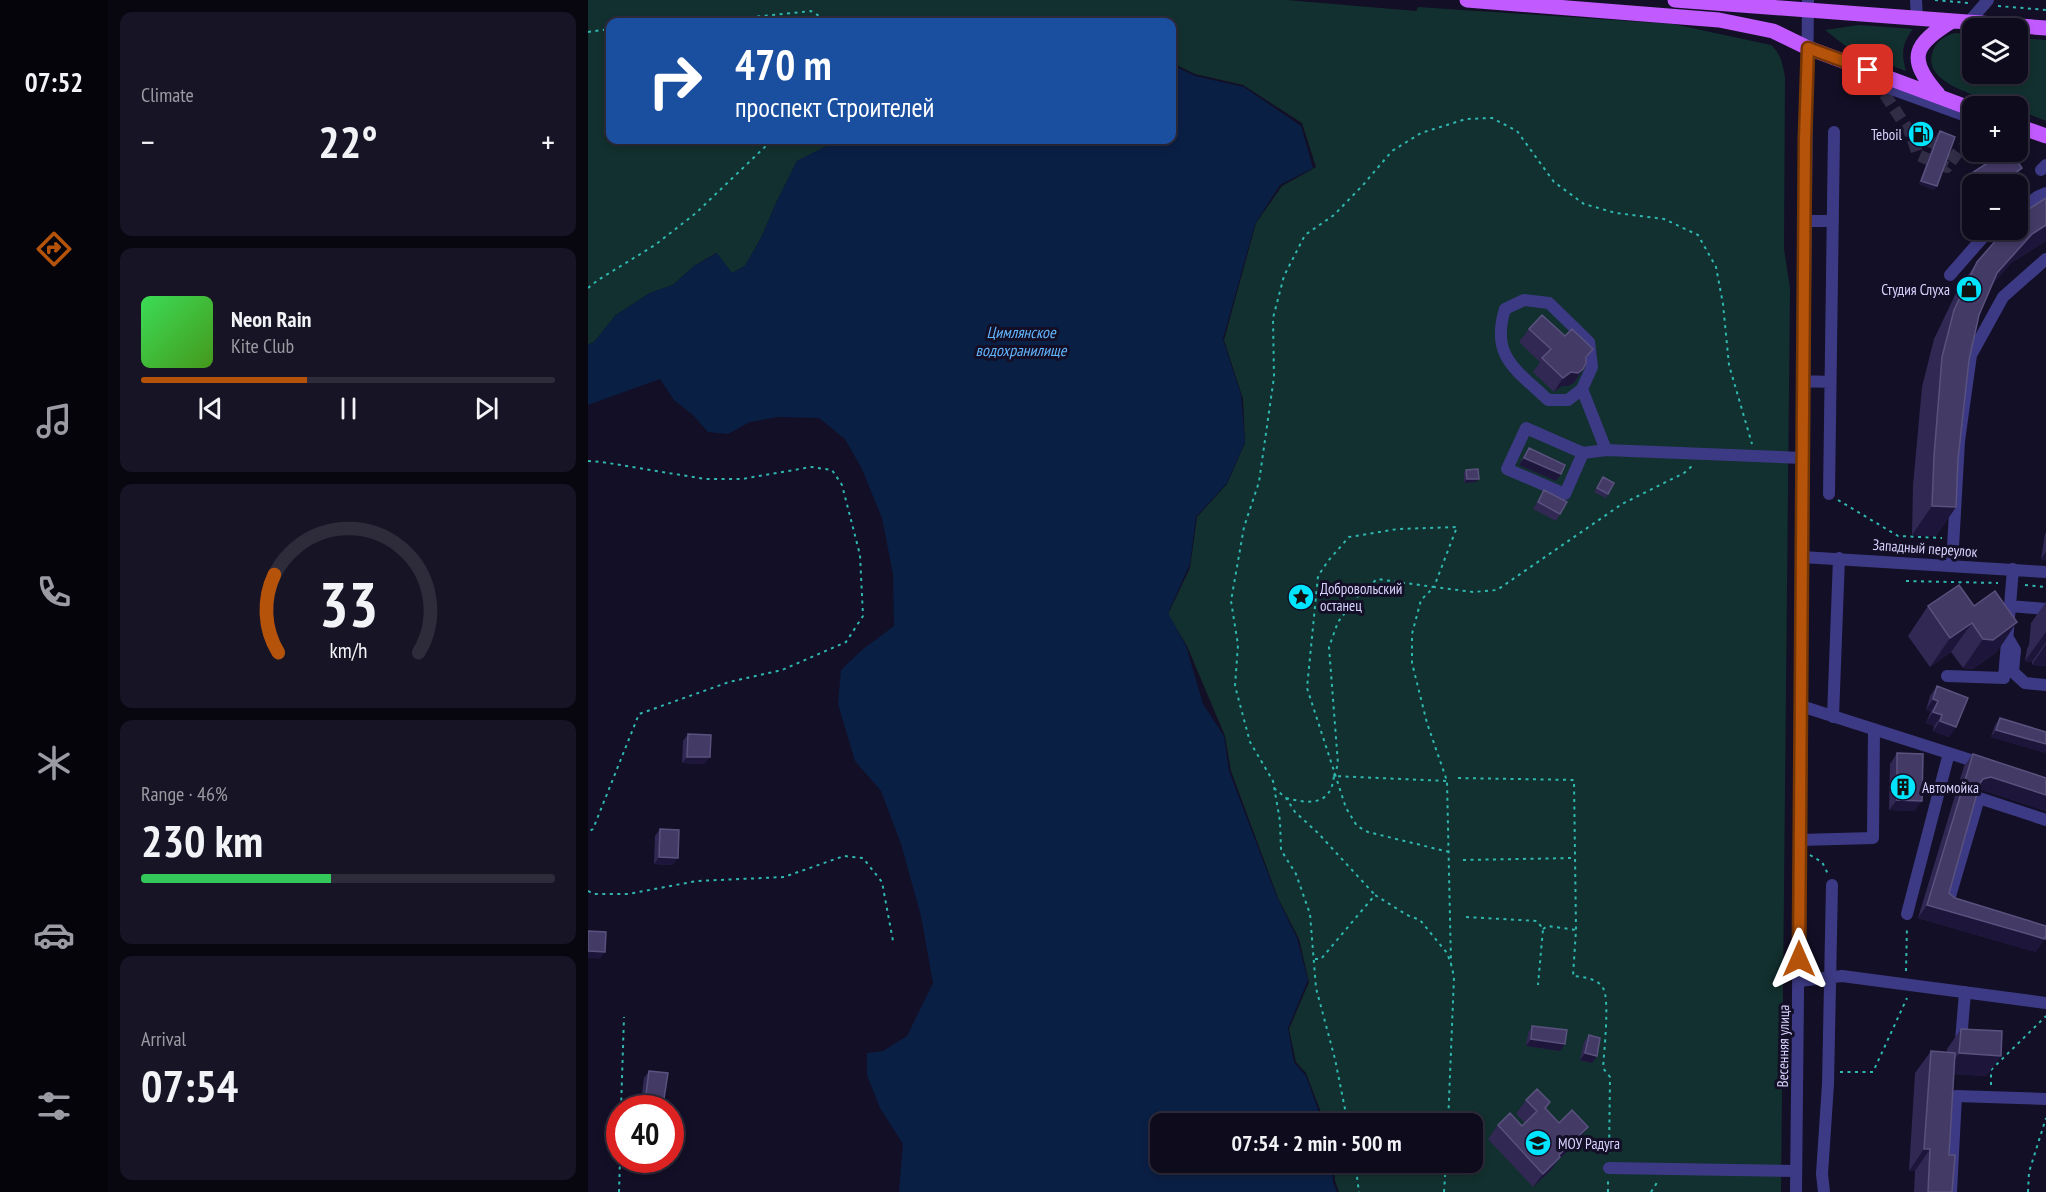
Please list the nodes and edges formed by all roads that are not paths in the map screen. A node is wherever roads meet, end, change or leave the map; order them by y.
1 (1467, 0) edge
2 (1675, 0) edge
3 (1916, 0) edge
4 (1988, 0) edge
5 (1808, 5) edge
6 (1917, 18) junction
7 (1972, 18) edge
8 (1952, 21) junction
9 (1962, 22) edge
10 (2028, 27) edge
11 (2046, 28) edge
12 (1808, 48) junction
13 (1878, 84) dead end
14 (1939, 96) junction
15 (1962, 105) edge
16 (1962, 114) edge
17 (2028, 130) edge
18 (1834, 132) dead end
19 (2046, 136) edge
20 (2046, 193) edge
21 (2028, 204) edge
22 (1805, 220) junction
23 (1833, 221) junction
24 (1981, 240) edge
25 (2046, 259) edge
26 (1950, 275) dead end
27 (1803, 381) junction
28 (1830, 381) junction
29 (1582, 389) junction
30 (1606, 450) junction
31 (1583, 453) junction
32 (1803, 458) junction
33 (1829, 494) road end
34 (1802, 557) junction
35 (1839, 558) junction
36 (1953, 565) junction
37 (2013, 569) junction
38 (2046, 572) edge
39 (2010, 606) junction
40 (2046, 609) edge
41 (2008, 637) junction
42 (1947, 676) dead end
43 (2046, 685) edge
44 (1801, 706) junction
45 (1833, 717) junction
46 (1874, 729) junction
47 (1949, 753) junction
48 (1992, 767) edge
49 (2046, 820) edge
50 (1800, 844) junction
51 (1832, 885) road end
52 (1970, 909) edge
53 (1907, 914) road end
54 (1830, 977) junction
55 (1799, 981) junction
56 (1965, 992) junction
57 (2046, 1003) edge
58 (1961, 1041) edge
59 (2046, 1099) edge
60 (1609, 1168) road end
61 (1796, 1171) junction
62 (1796, 1192) edge
63 (1824, 1192) edge
64 (1951, 1192) edge

1 - 12 main road
2 - 5 main road
3 - 6 street
4 - 7 street
5 - 6 main road
5 - 12 street, Весенняя улица
6 - 8 main road
8 - 9 main road
8 - 14 main road
10 - 11 main road
12 - 14 main road
12 - 22 street, Весенняя улица
13 - 16 street
14 - 15 main road
17 - 19 main road
18 - 23 street
20 - 21 street
22 - 23 street
22 - 27 street, Весенняя улица
23 - 28 street
24 - 26 street
25 - 36 street
27 - 28 street
27 - 32 street, Весенняя улица
28 - 33 street
29 - 29 street
29 - 30 street
30 - 31 street
30 - 32 street
31 - 31 street
32 - 34 street, Весенняя улица
34 - 35 street, Западный переулок
34 - 44 street, Весенняя улица
35 - 36 street, Западный переулок
35 - 45 street
36 - 37 street, Западный переулок
37 - 38 street, Западный переулок
37 - 39 street
39 - 40 street
39 - 41 street
41 - 42 street
41 - 43 street
44 - 45 street
44 - 50 street, Весенняя улица
45 - 46 street
46 - 47 street
46 - 50 street
47 - 48 street
47 - 53 street
49 - 52 street
50 - 55 street, Весенняя улица
51 - 54 street
54 - 55 street
54 - 56 street
54 - 63 street
55 - 61 street, Весенняя улица
56 - 57 street
56 - 58 street
59 - 64 street
60 - 61 street
61 - 62 street, Весенняя улица

